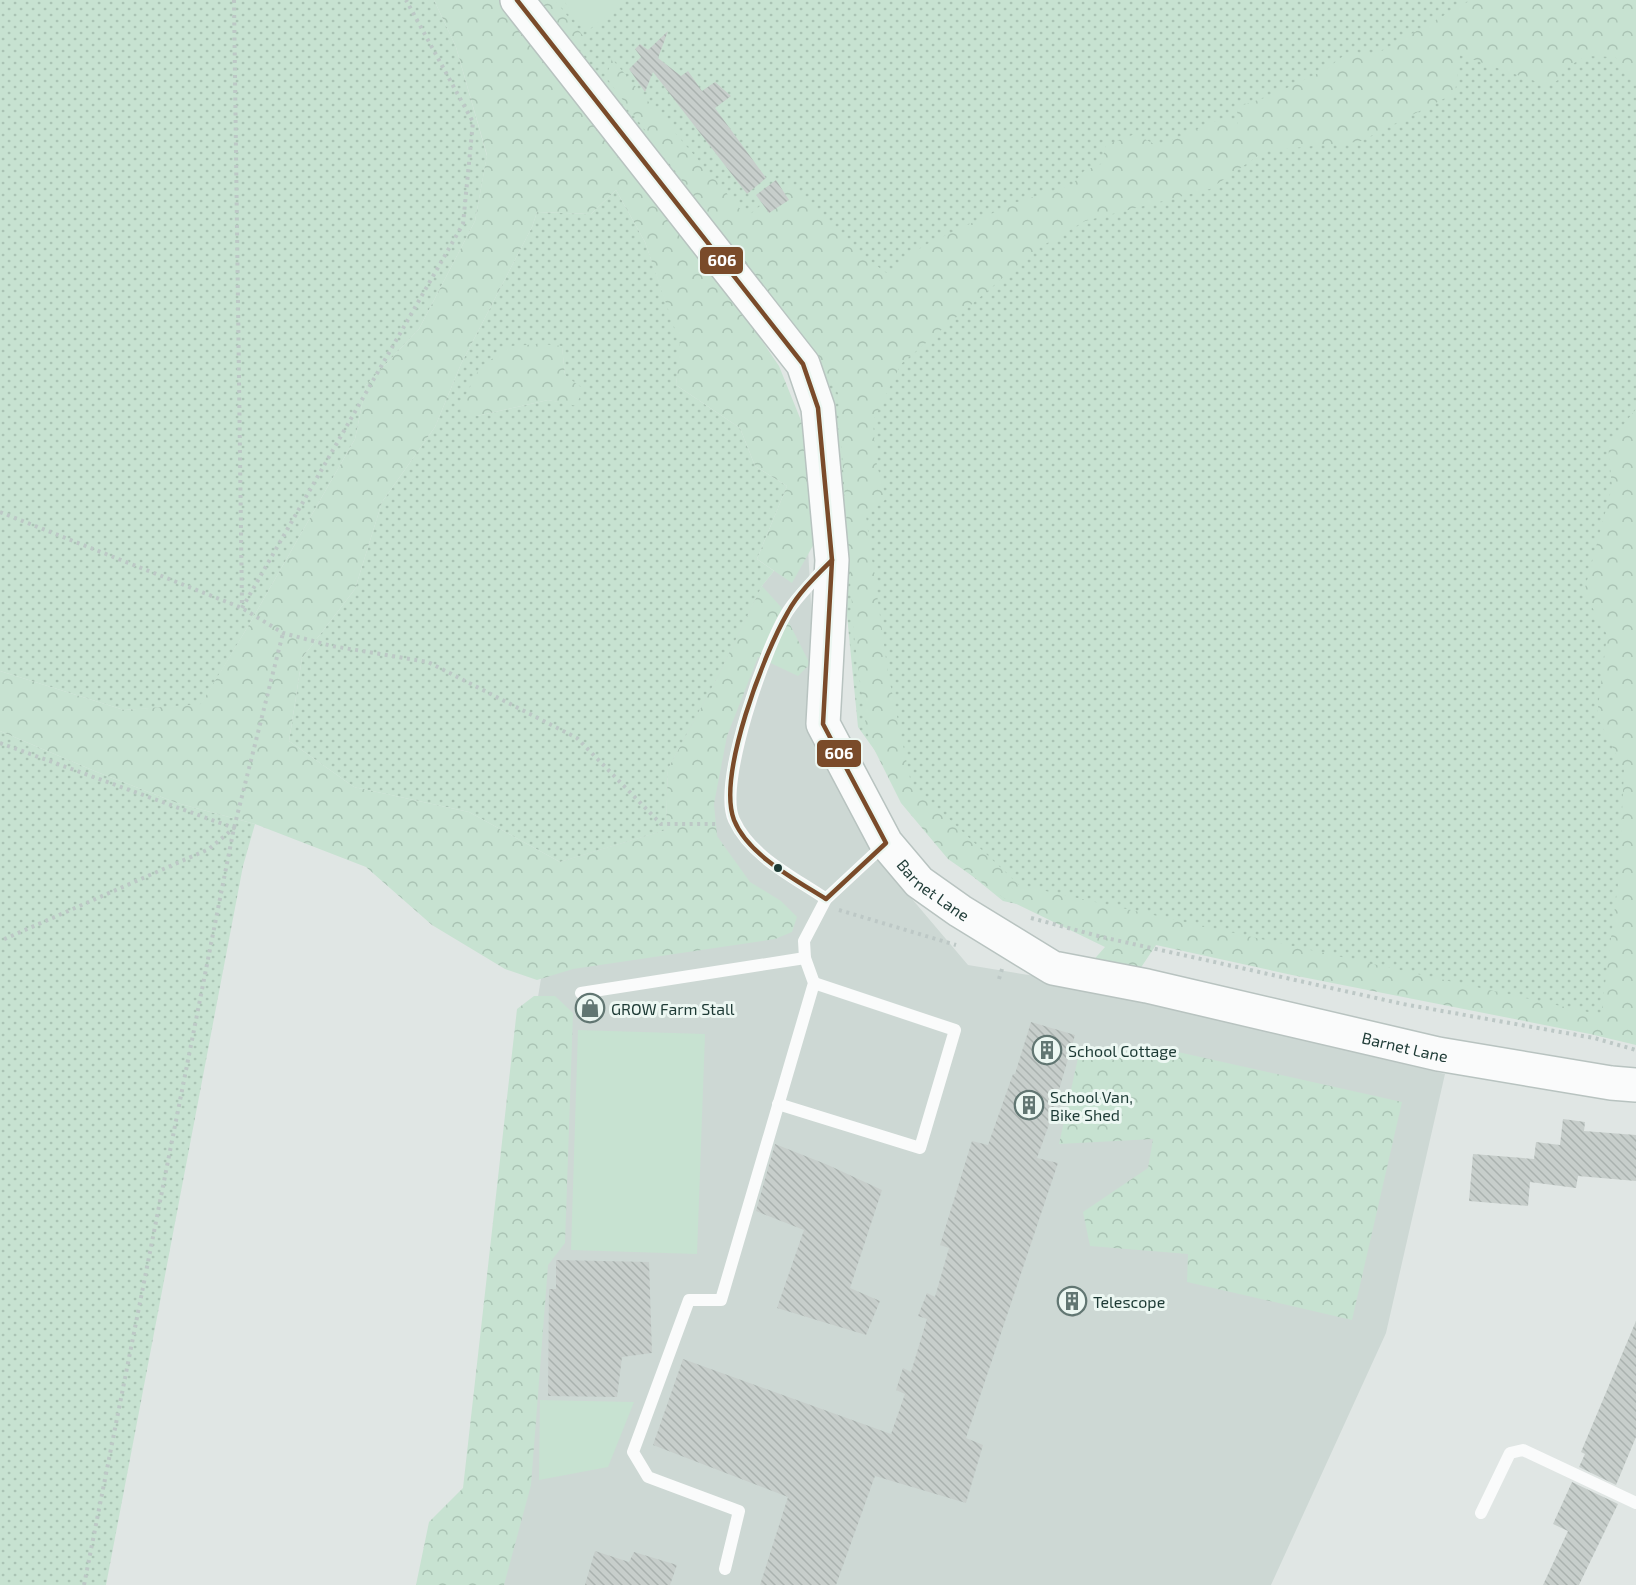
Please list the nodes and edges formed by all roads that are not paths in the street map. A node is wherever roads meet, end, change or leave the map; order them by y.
1 (517, 0) edge
2 (832, 560) junction
3 (886, 843) junction
4 (825, 902) junction
5 (805, 958) junction
6 (814, 983) junction
7 (581, 993) dead end
8 (1636, 1086) edge
9 (778, 1104) junction
10 (1636, 1503) edge
11 (1481, 1514) dead end
12 (725, 1569) dead end

1 - 2 street, Barnet Lane
2 - 3 street, Barnet Lane
2 - 4 lane
3 - 4 lane
3 - 8 street, Barnet Lane
4 - 5 lane
5 - 6 lane
5 - 7 lane
6 - 9 lane
6 - 9 lane
9 - 12 lane
10 - 11 lane

